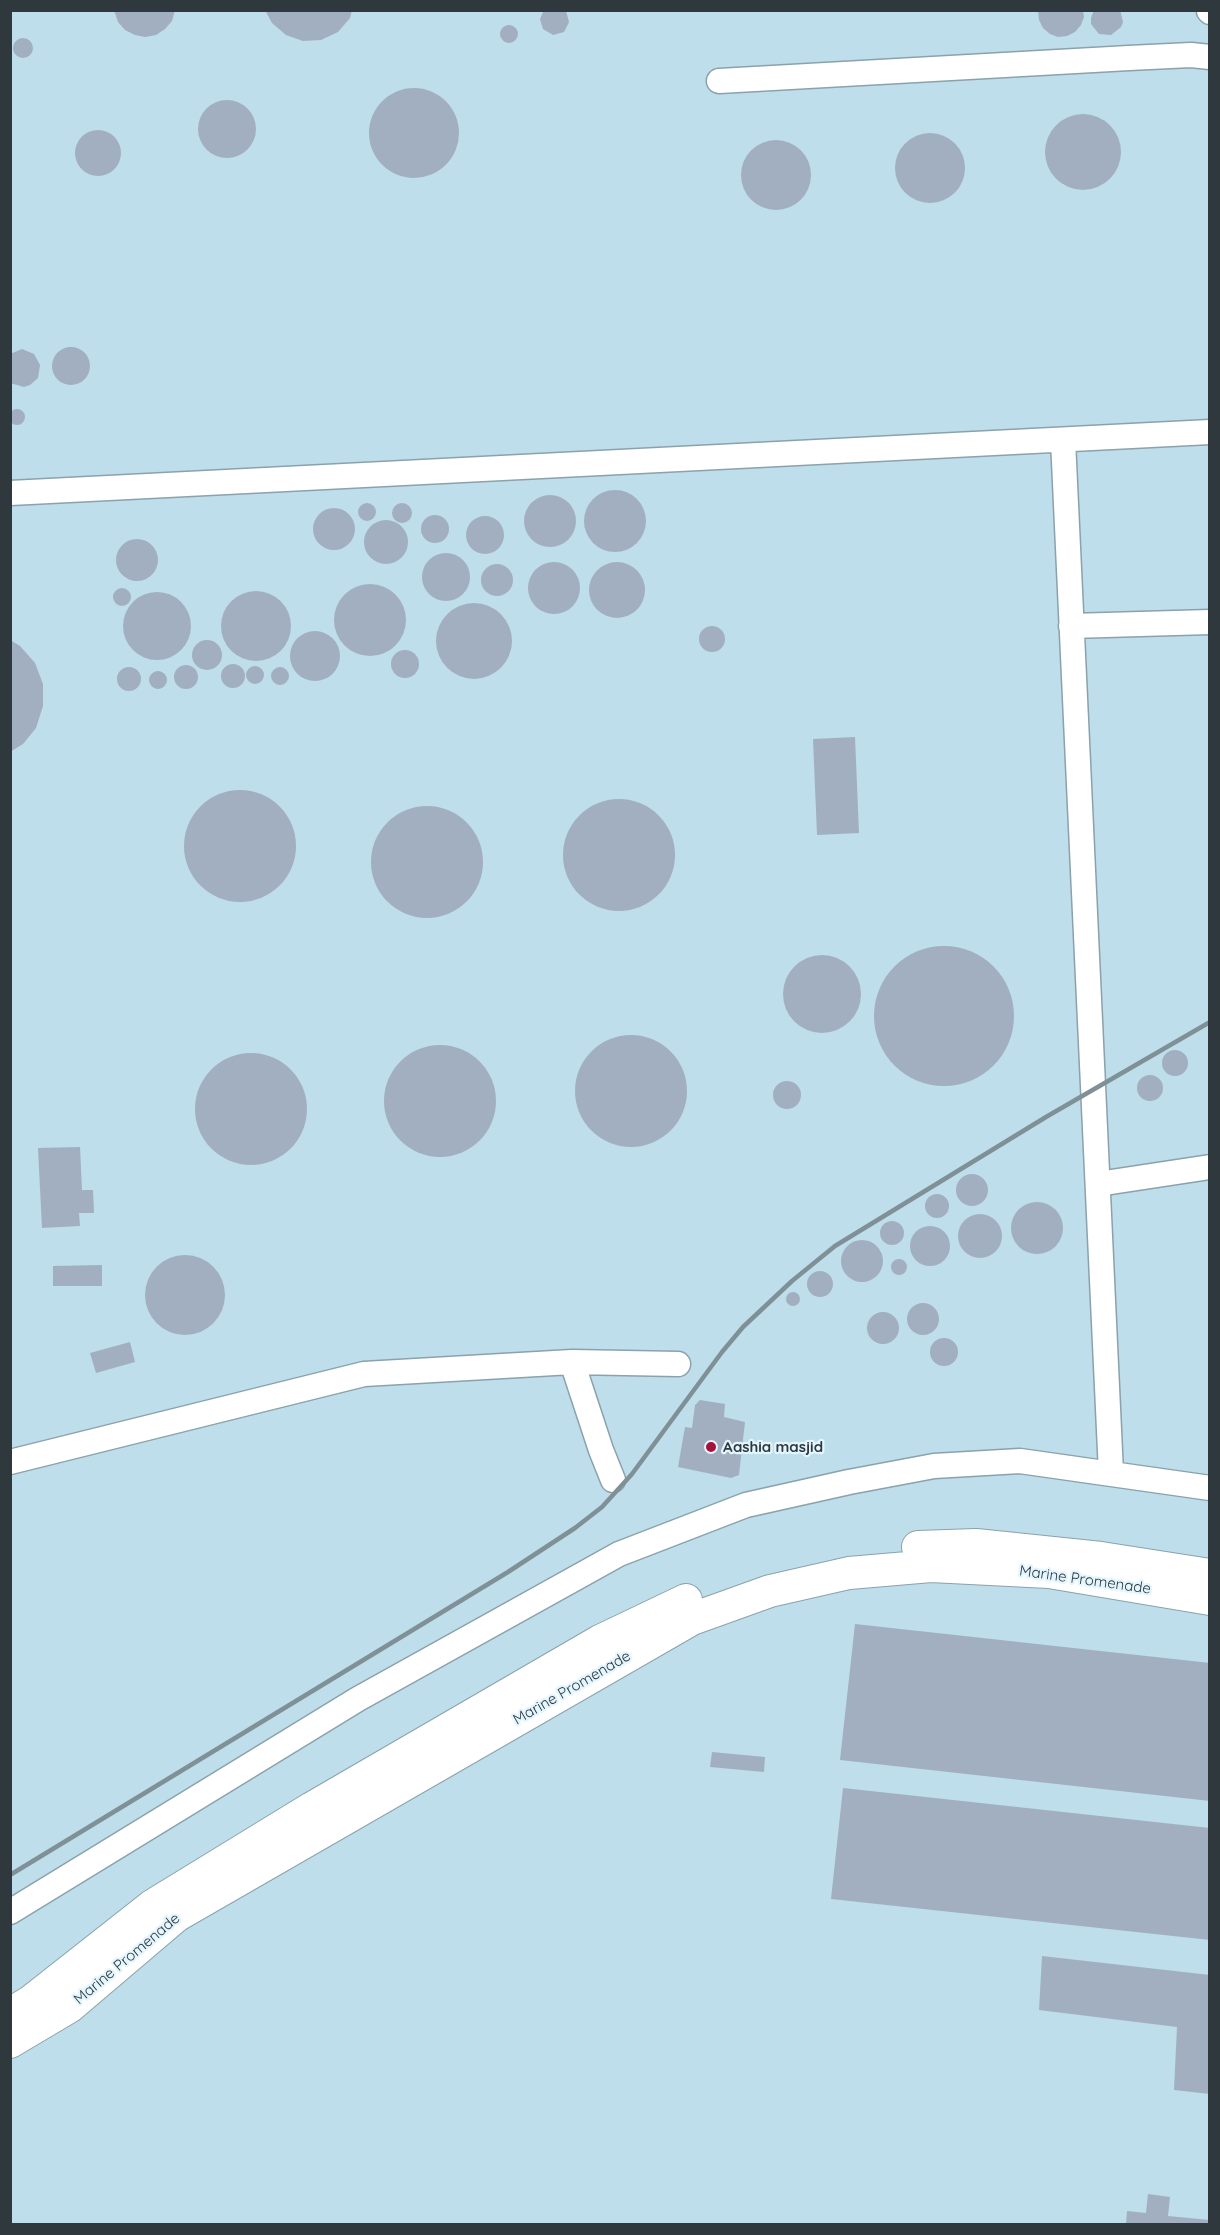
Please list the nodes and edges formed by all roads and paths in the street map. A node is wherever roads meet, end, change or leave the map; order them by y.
1 (1209, 57) edge
2 (719, 81) dead end
3 (1209, 432) edge
4 (1063, 440) junction
5 (10, 493) edge
6 (1209, 622) edge
7 (1071, 626) junction
8 (1209, 1167) edge
9 (1098, 1184) junction
10 (572, 1362) junction
11 (678, 1364) dead end
12 (10, 1462) edge
13 (1112, 1473) junction
14 (613, 1479) dead end
15 (1209, 1488) edge
16 (1209, 1575) edge
17 (1209, 1599) edge
18 (10, 1912) edge
19 (10, 2014) edge
20 (10, 2042) edge

1 - 2 street
3 - 4 street
4 - 5 street
4 - 7 street
6 - 7 street
7 - 9 street
8 - 9 street
9 - 13 street
10 - 11 street
10 - 12 street
10 - 14 street
13 - 15 street
13 - 18 street
16 - 19 main road, Marine Promenade
17 - 20 main road, Marine Promenade

